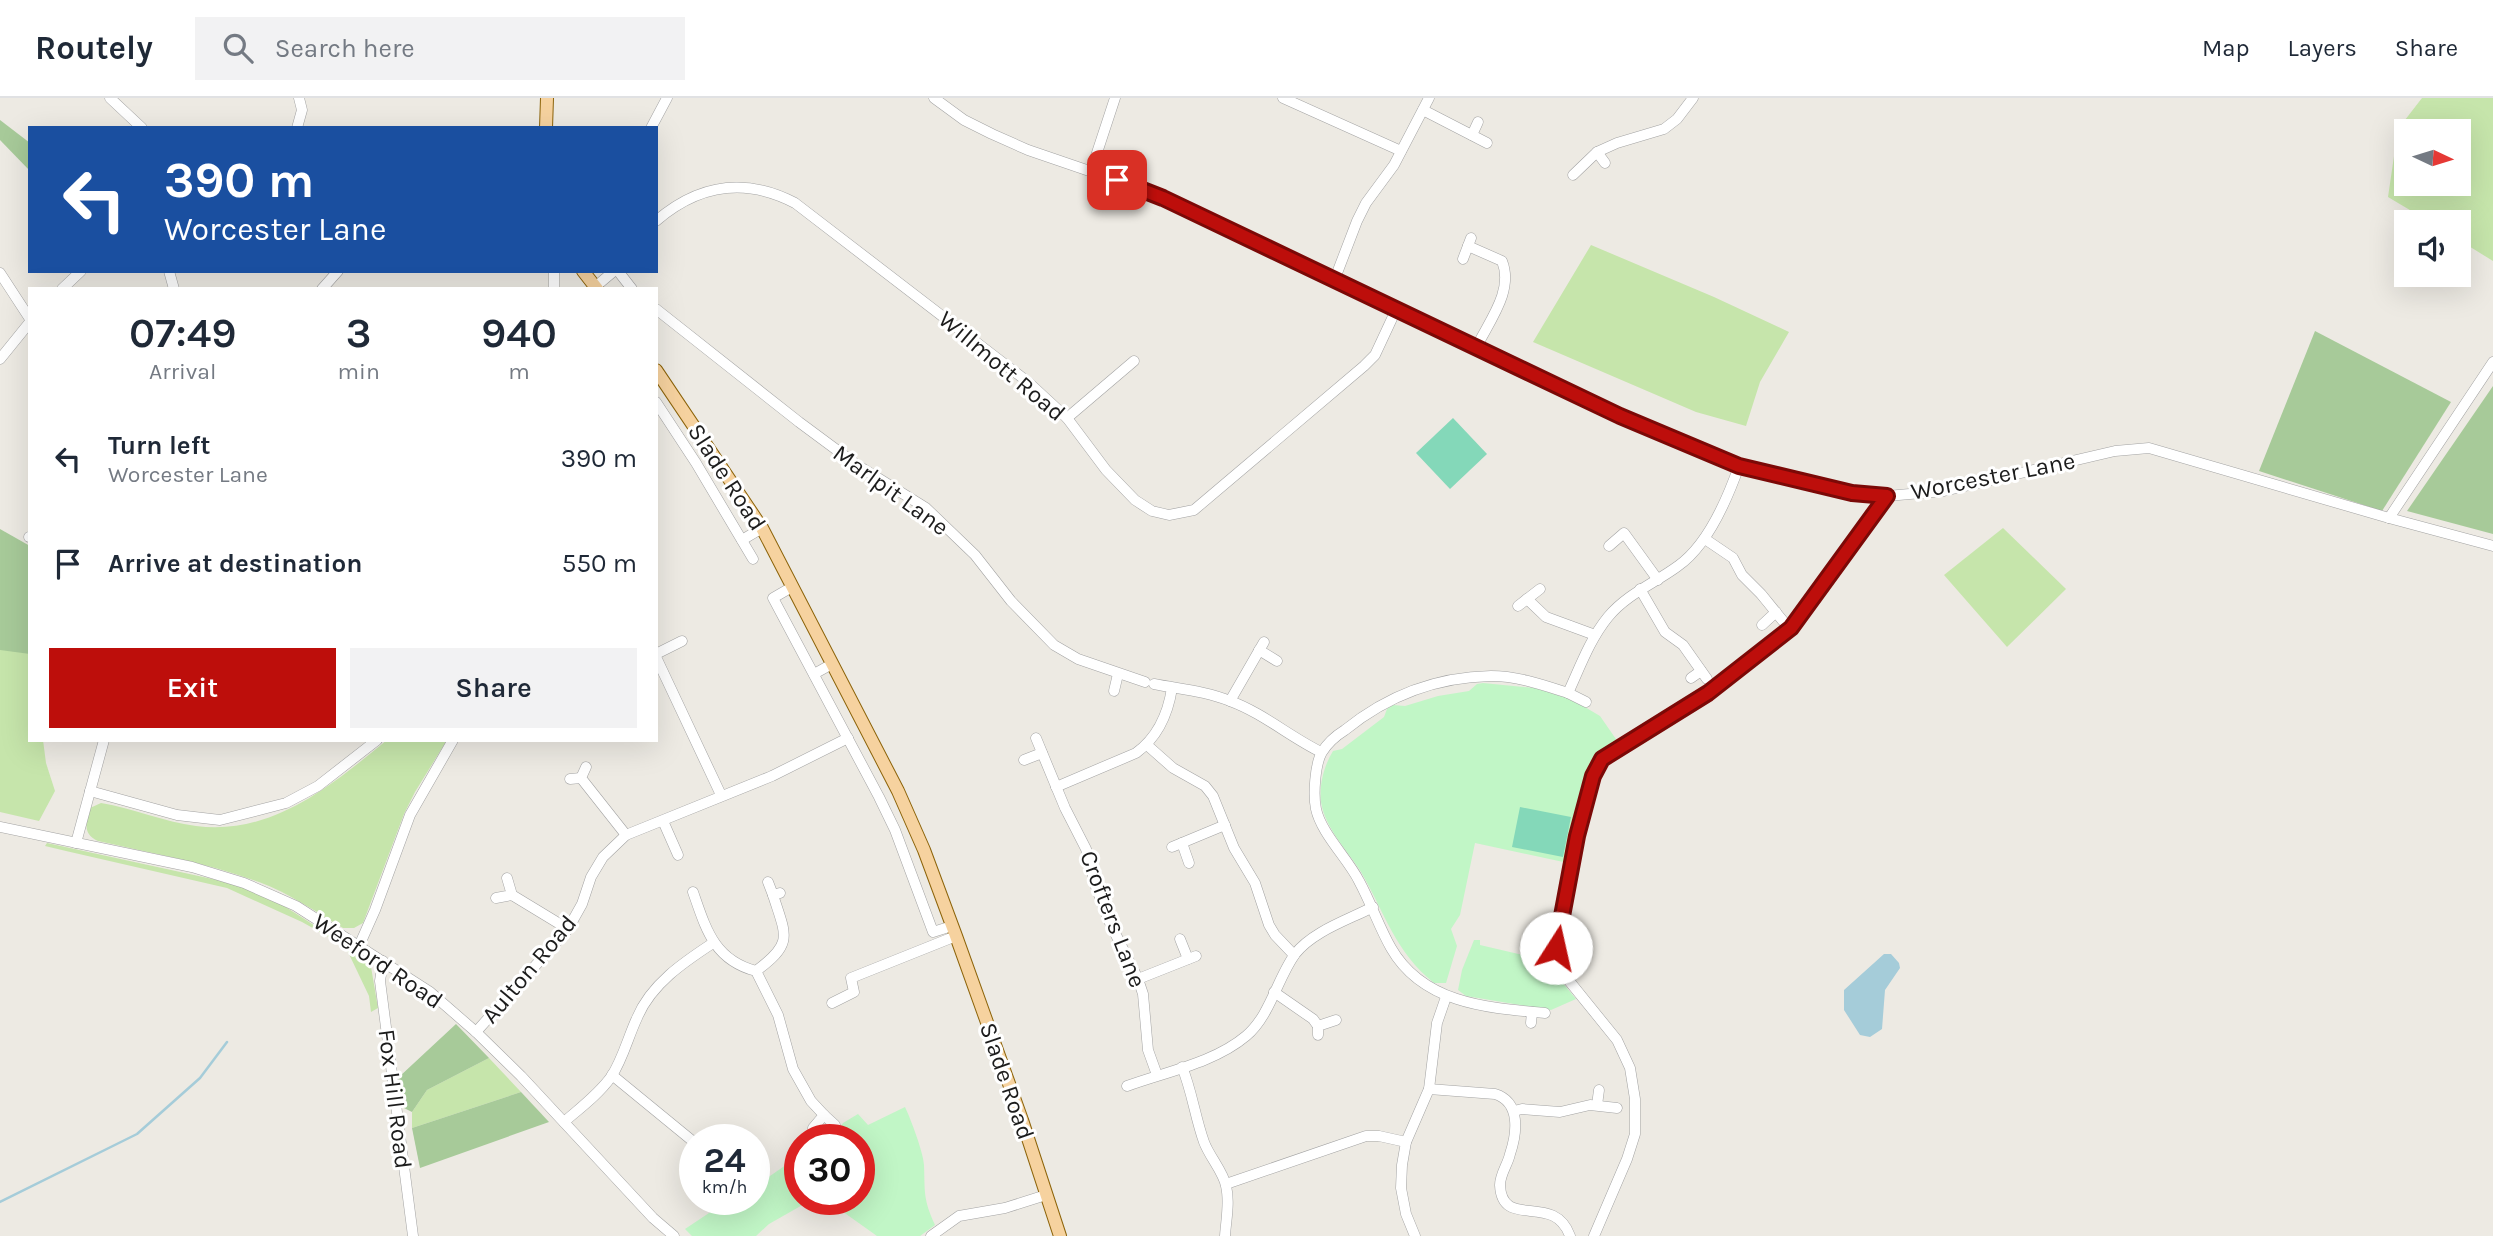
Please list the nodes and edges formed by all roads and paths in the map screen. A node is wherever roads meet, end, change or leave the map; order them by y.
1 (110, 98) edge
2 (299, 98) edge
3 (547, 98) edge
4 (667, 98) edge
5 (934, 98) edge
6 (1115, 98) edge
7 (1429, 98) edge
8 (1693, 98) edge
9 (1286, 99) edge
10 (1423, 110) junction
11 (1478, 122) dead end
12 (140, 126) edge
13 (298, 126) edge
14 (546, 126) edge
15 (652, 126) edge
16 (1472, 135) junction
17 (1487, 143) dead end
18 (1401, 150) junction
19 (1597, 152) junction
20 (1605, 163) dead end
21 (1091, 171) junction
22 (1573, 176) dead end
23 (658, 219) edge
24 (1463, 259) dead end
25 (0, 273) edge
26 (79, 273) edge
27 (336, 273) edge
28 (585, 273) edge
29 (614, 273) edge
30 (618, 273) edge
31 (1334, 281) junction
32 (64, 287) edge
33 (324, 287) edge
34 (595, 287) edge
35 (597, 287) edge
36 (630, 287) edge
37 (1396, 310) junction
38 (658, 311) edge
39 (28, 318) edge
40 (28, 324) edge
41 (1476, 348) junction
42 (0, 359) edge
43 (1134, 361) dead end
44 (2493, 362) edge
45 (658, 373) edge
46 (658, 405) edge
47 (1067, 418) junction
48 (1739, 466) junction
49 (1887, 496) junction
50 (2389, 518) junction
51 (762, 528) junction
52 (1705, 539) junction
53 (743, 540) junction
54 (1609, 545) dead end
55 (2493, 545) edge
56 (753, 559) dead end
57 (1658, 580) junction
58 (792, 587) junction
59 (1540, 589) dead end
60 (1640, 589) junction
61 (1527, 599) junction
62 (1518, 606) dead end
63 (1776, 612) junction
64 (1783, 621) dead end
65 (1762, 625) dead end
66 (1595, 635) junction
67 (682, 641) dead end
68 (658, 654) edge
69 (658, 659) edge
70 (1277, 661) dead end
71 (832, 664) junction
72 (814, 674) junction
73 (1118, 674) junction
74 (1691, 678) dead end
75 (1172, 688) junction
76 (1114, 691) dead end
77 (1568, 693) junction
78 (1230, 701) junction
79 (1586, 702) dead end
80 (1036, 737) dead end
81 (848, 738) junction
82 (103, 742) edge
83 (374, 742) edge
84 (452, 742) edge
85 (1147, 745) junction
86 (1321, 752) junction
87 (1042, 753) junction
88 (1024, 760) dead end
89 (586, 766) dead end
90 (581, 778) junction
91 (570, 779) dead end
92 (1056, 787) junction
93 (897, 789) junction
94 (90, 791) junction
95 (721, 795) junction
96 (879, 797) junction
97 (663, 821) junction
98 (1225, 825) junction
99 (0, 827) edge
100 (626, 835) junction
101 (76, 843) junction
102 (678, 855) dead end
103 (1189, 863) dead end
104 (507, 878) dead end
105 (768, 882) dead end
106 (693, 892) dead end
107 (512, 895) junction
108 (496, 898) dead end
109 (1373, 907) junction
110 (568, 929) junction
111 (954, 931) junction
112 (1180, 939) dead end
113 (713, 943) junction
114 (359, 946) junction
115 (1294, 955) junction
116 (383, 961) junction
117 (755, 971) junction
118 (1138, 979) junction
119 (1274, 992) junction
120 (1446, 997) junction
121 (832, 1003) dead end
122 (1545, 1013) dead end
123 (1336, 1020) dead end
124 (476, 1032) junction
125 (1182, 1067) junction
126 (612, 1075) junction
127 (1157, 1075) junction
128 (1127, 1086) dead end
129 (1429, 1089) junction
130 (1599, 1090) dead end
131 (1597, 1105) junction
132 (1618, 1108) dead end
133 (1514, 1111) junction
134 (824, 1115) junction
135 (564, 1122) junction
136 (816, 1124) edge
137 (834, 1124) edge
138 (679, 1130) edge
139 (1406, 1142) junction
140 (1226, 1184) junction
141 (1046, 1195) junction
142 (413, 1236) edge
143 (674, 1236) edge
144 (931, 1236) edge
145 (1060, 1236) edge
146 (1225, 1236) edge
147 (1415, 1236) edge
148 (1570, 1236) edge
149 (1594, 1236) edge

1 - 12 street
2 - 13 street
3 - 14 main road
4 - 15 street
5 - 21 street, Worcester Lane
6 - 21 street
7 - 10 street
8 - 19 street
9 - 18 street
10 - 16 street
10 - 18 street
11 - 16 street
16 - 17 street
18 - 31 street
19 - 20 street
19 - 22 street
21 - 31 street, Worcester Lane
23 - 47 street, Willmott Road
24 - 41 street
25 - 39 street
26 - 32 street
27 - 33 street
28 - 34 main road
29 - 35 street
30 - 36 street
31 - 37 street, Worcester Lane
37 - 41 street, Worcester Lane
37 - 47 street, Willmott Road
38 - 73 street, Marlpit Lane
40 - 42 street
41 - 48 street, Worcester Lane
43 - 47 street
44 - 50 street
45 - 51 main road, Slade Road
46 - 53 street
48 - 49 street, Worcester Lane
48 - 52 street
49 - 50 street, Worcester Lane
49 - 149 street
50 - 55 street, Worcester Lane
51 - 53 street
51 - 58 main road, Slade Road
52 - 57 street
52 - 63 street
53 - 56 street
54 - 57 street
57 - 60 street
58 - 71 main road, Slade Road
58 - 72 street
59 - 61 street
60 - 66 street
60 - 74 street
61 - 62 street
61 - 66 street
63 - 64 street
63 - 65 street
66 - 77 street
67 - 68 street
69 - 95 street
70 - 78 street
71 - 72 street
71 - 93 main road, Slade Road
72 - 81 street
73 - 75 street, Marlpit Lane
73 - 76 street
75 - 78 street, Marlpit Lane
75 - 85 street
77 - 79 street
77 - 86 street
78 - 86 street, Marlpit Lane
80 - 87 street, Crofters Lane
81 - 95 street, Aulton Road
81 - 96 street
82 - 94 street
83 - 94 street
84 - 114 street
85 - 92 street
85 - 98 street
86 - 109 street
87 - 88 street
87 - 92 street, Crofters Lane
89 - 90 street
90 - 91 street
90 - 100 street
92 - 118 street, Crofters Lane
93 - 96 street
93 - 111 main road, Slade Road
94 - 101 street
95 - 97 street, Aulton Road
96 - 111 street
97 - 100 street, Aulton Road
97 - 102 street
98 - 103 street
98 - 115 street
99 - 101 street, Weeford Road
100 - 110 street, Aulton Road
101 - 114 street, Weeford Road
104 - 107 street
105 - 117 street
106 - 113 street
107 - 108 street
107 - 110 street
109 - 115 street
109 - 120 street
110 - 124 street, Aulton Road
111 - 121 street
111 - 141 main road, Slade Road
112 - 118 street
113 - 117 street
113 - 126 street
114 - 116 street, Weeford Road
115 - 119 street
116 - 124 street, Weeford Road
116 - 142 street, Fox Hill Road
117 - 134 street
118 - 127 street, Crofters Lane
119 - 123 street
119 - 125 street
120 - 122 street
120 - 129 street
124 - 135 street, Weeford Road
125 - 127 street
125 - 140 street
126 - 135 street
126 - 138 street
127 - 128 street
129 - 133 street
129 - 139 street
130 - 131 street
131 - 132 street
131 - 133 street
133 - 148 street
134 - 136 street
134 - 137 street
135 - 143 street, Weeford Road
139 - 140 street
139 - 147 street
140 - 146 street
141 - 144 street
141 - 145 main road, Slade Road

